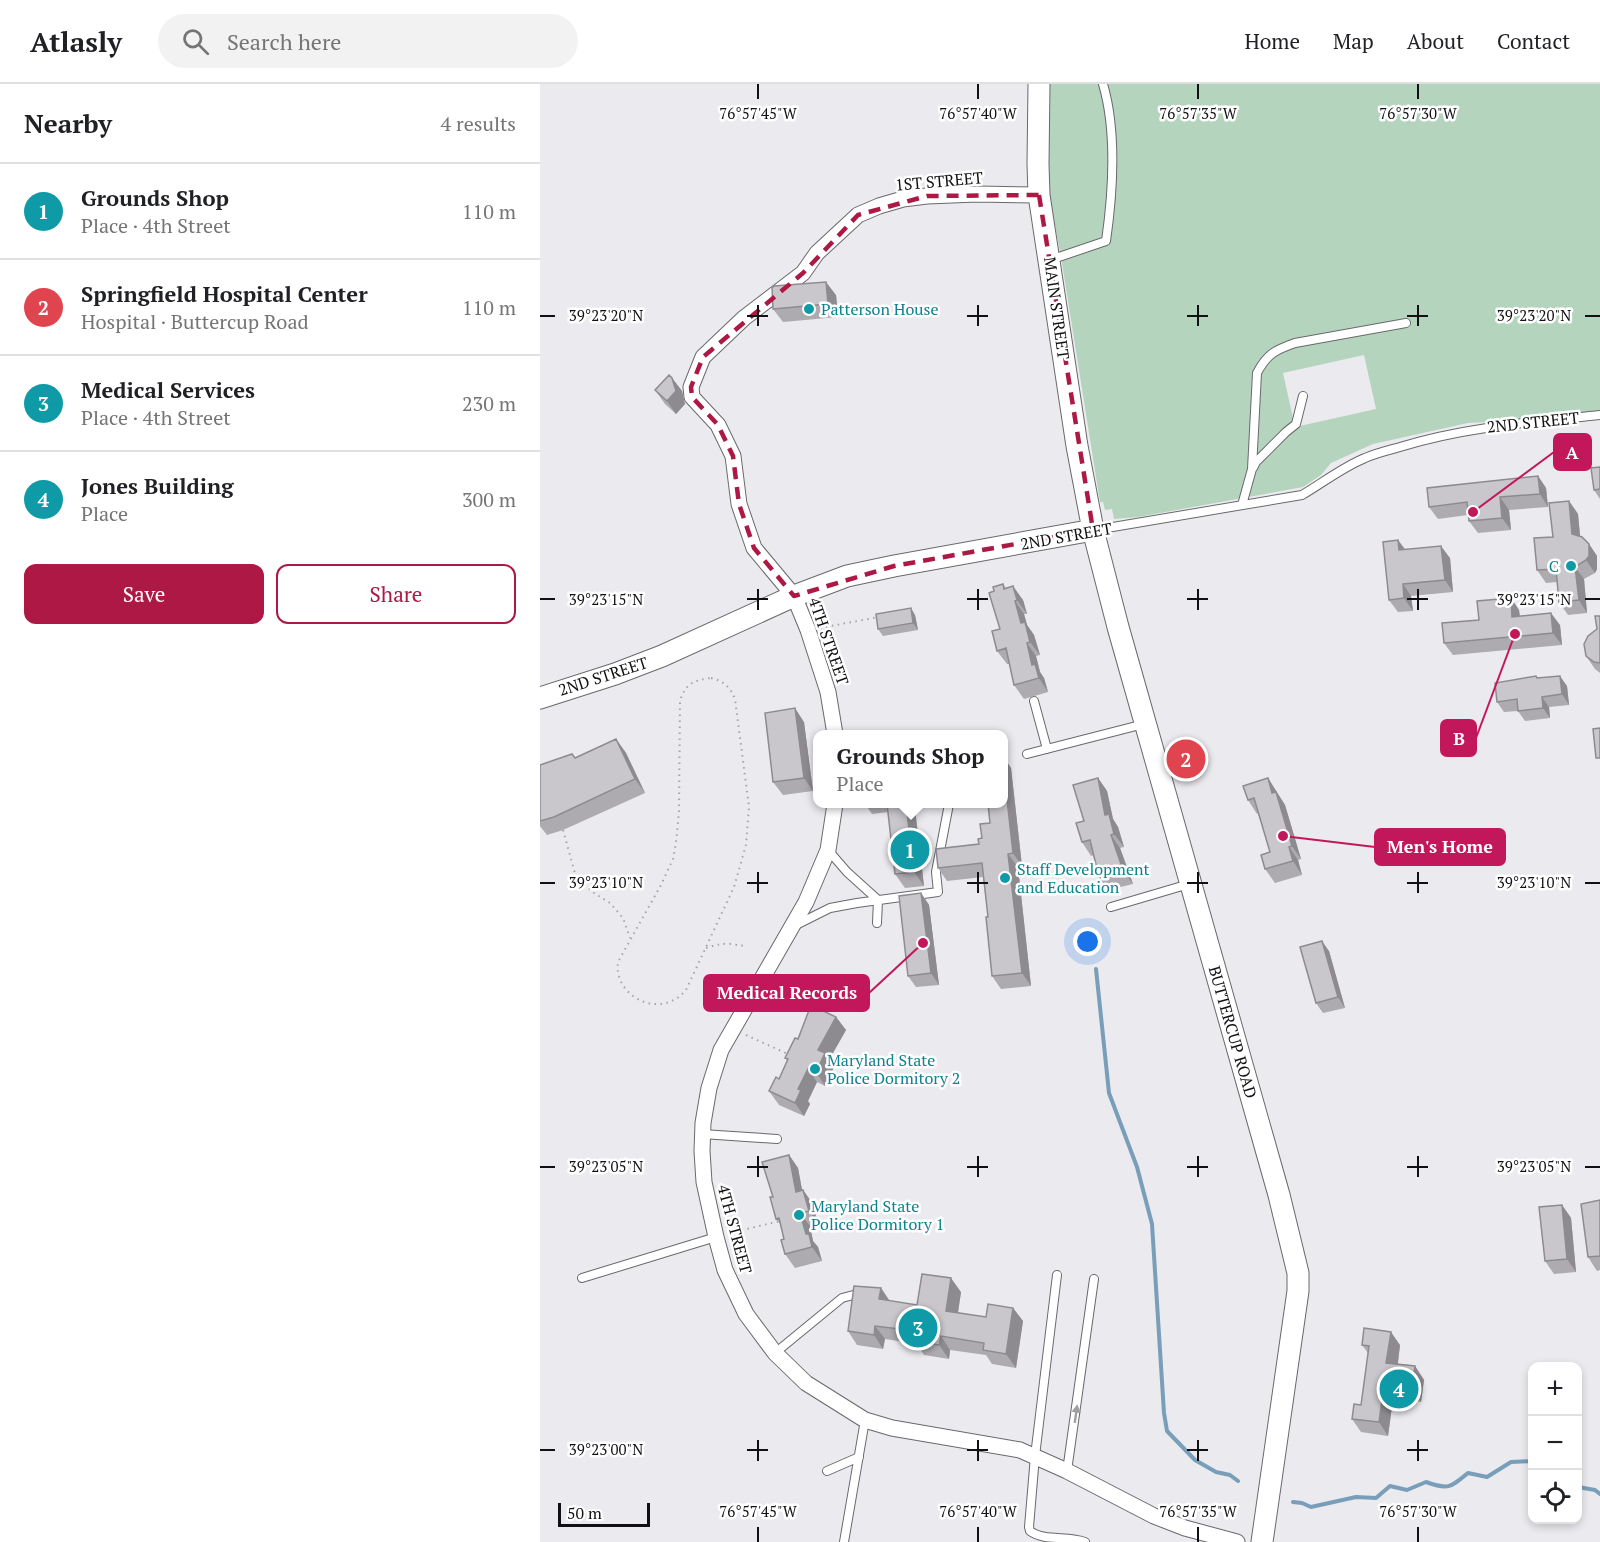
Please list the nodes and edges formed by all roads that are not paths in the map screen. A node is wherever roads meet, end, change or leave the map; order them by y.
1 (1039, 84) edge
2 (1103, 84) edge
3 (1039, 195) junction
4 (1050, 260) junction
5 (1406, 323) dead end
6 (1303, 396) dead end
7 (1600, 415) edge
8 (1252, 469) junction
9 (1242, 505) junction
10 (1093, 530) junction
11 (794, 596) junction
12 (540, 698) edge
13 (1034, 701) dead end
14 (1145, 724) junction
15 (834, 730) edge
16 (1047, 749) junction
17 (1027, 754) dead end
18 (834, 808) edge
19 (948, 808) edge
20 (828, 850) junction
21 (1191, 884) junction
22 (878, 900) junction
23 (1111, 907) dead end
24 (877, 923) dead end
25 (792, 927) junction
26 (702, 1134) junction
27 (777, 1139) dead end
28 (716, 1237) junction
29 (1058, 1275) dead end
30 (582, 1278) dead end
31 (1094, 1279) dead end
32 (869, 1292) edge
33 (775, 1353) junction
34 (865, 1420) junction
35 (1035, 1456) junction
36 (859, 1457) junction
37 (827, 1471) dead end
38 (1067, 1472) junction
39 (844, 1542) edge
40 (1085, 1542) edge
41 (1237, 1542) edge
42 (1262, 1542) edge

1 - 3 street, MAIN STREET
2 - 4 lane
3 - 4 street, MAIN STREET
3 - 11 street, 1ST STREET
4 - 10 street, MAIN STREET
5 - 8 lane
6 - 8 lane
7 - 9 lane, 2ND STREET
8 - 9 lane
9 - 10 lane, 2ND STREET
10 - 11 street, 2ND STREET
10 - 14 street, BUTTERCUP ROAD
11 - 12 street, 2ND STREET
11 - 15 street, 4TH STREET
13 - 16 lane
14 - 16 lane
14 - 21 street, BUTTERCUP ROAD
16 - 17 lane
18 - 20 street, 4TH STREET
19 - 22 lane
20 - 22 lane
20 - 25 street, 4TH STREET
21 - 23 lane
21 - 42 street, BUTTERCUP ROAD
22 - 24 lane
22 - 25 lane
25 - 26 street, 4TH STREET
26 - 27 lane
26 - 28 street, 4TH STREET
28 - 30 lane
28 - 33 street, 4TH STREET
29 - 35 lane
38 -> 31 lane
32 - 33 lane
33 - 34 street, 4TH STREET
34 - 35 street, 4TH STREET
34 - 36 lane
35 - 38 street, 4TH STREET
35 - 40 lane
36 - 37 lane
36 - 39 lane
38 - 41 street, 4TH STREET

